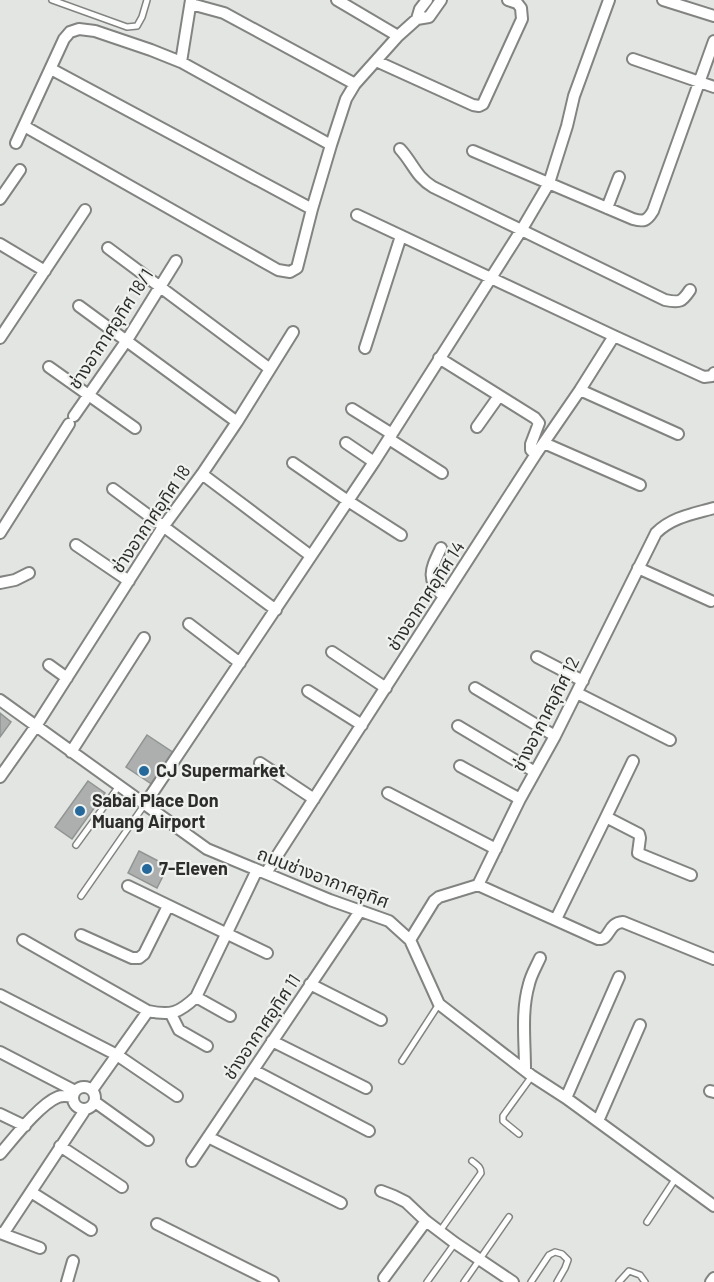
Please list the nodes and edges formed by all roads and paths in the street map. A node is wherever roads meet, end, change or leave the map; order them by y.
1 (52, 0) edge
2 (147, 0) edge
3 (337, 0) edge
4 (427, 0) edge
5 (441, 0) edge
6 (508, 0) edge
7 (609, 0) edge
8 (663, 0) edge
9 (191, 2) edge
10 (714, 16) edge
11 (417, 19) junction
12 (398, 36) junction
13 (714, 41) edge
14 (633, 59) dead end
15 (376, 61) junction
16 (180, 62) junction
17 (51, 69) junction
18 (699, 82) junction
19 (355, 84) junction
20 (714, 87) edge
21 (24, 126) junction
22 (16, 143) dead end
23 (331, 145) junction
24 (400, 149) dead end
25 (473, 151) dead end
26 (20, 170) dead end
27 (619, 177) dead end
28 (549, 183) junction
29 (0, 199) edge
30 (607, 208) junction
31 (312, 209) junction
32 (86, 210) dead end
33 (357, 215) dead end
34 (522, 230) junction
35 (402, 236) junction
36 (0, 243) edge
37 (108, 248) dead end
38 (176, 261) dead end
39 (45, 271) junction
40 (491, 278) junction
41 (160, 287) junction
42 (690, 290) dead end
43 (79, 306) dead end
44 (293, 332) dead end
45 (614, 336) junction
46 (0, 338) edge
47 (127, 340) junction
48 (365, 348) dead end
49 (439, 358) junction
50 (49, 367) dead end
51 (270, 369) junction
52 (714, 374) edge
53 (580, 390) junction
54 (87, 395) junction
55 (499, 396) junction
56 (352, 409) dead end
57 (237, 422) junction
58 (477, 427) dead end
59 (135, 428) dead end
60 (678, 434) dead end
61 (391, 437) junction
62 (346, 443) dead end
63 (544, 443) junction
64 (536, 454) junction
65 (374, 462) junction
66 (293, 463) dead end
67 (442, 473) dead end
68 (202, 474) junction
69 (640, 485) dead end
70 (113, 489) dead end
71 (348, 501) junction
72 (714, 508) edge
73 (163, 527) junction
74 (0, 533) edge
75 (401, 534) dead end
76 (76, 545) dead end
77 (441, 548) dead end
78 (311, 556) junction
79 (638, 568) junction
80 (28, 573) dead end
81 (129, 581) junction
82 (0, 582) edge
83 (444, 597) junction
84 (711, 601) dead end
85 (276, 610) junction
86 (189, 624) dead end
87 (144, 638) dead end
88 (332, 652) dead end
89 (537, 657) dead end
90 (240, 663) junction
91 (49, 665) dead end
92 (67, 678) junction
93 (583, 681) junction
94 (386, 688) junction
95 (475, 688) dead end
96 (308, 691) dead end
97 (577, 693) junction
98 (0, 700) edge
99 (362, 725) junction
100 (36, 726) junction
101 (458, 726) dead end
102 (555, 736) junction
103 (670, 740) dead end
104 (71, 752) junction
105 (633, 761) dead end
106 (260, 763) dead end
107 (460, 766) dead end
108 (536, 772) junction
109 (0, 777) edge
110 (119, 786) junction
111 (388, 793) dead end
112 (314, 799) junction
113 (520, 799) junction
114 (145, 804) junction
115 (606, 817) junction
116 (76, 845) dead end
117 (496, 849) junction
118 (262, 872) junction
119 (691, 875) dead end
120 (478, 885) junction
121 (128, 886) dead end
122 (81, 896) dead end
123 (168, 906) junction
124 (360, 911) junction
125 (556, 919) junction
126 (227, 934) junction
127 (81, 935) dead end
128 (23, 940) dead end
129 (410, 940) junction
130 (267, 953) dead end
131 (540, 958) dead end
132 (714, 959) edge
133 (619, 977) dead end
134 (310, 984) junction
135 (0, 994) edge
136 (196, 997) junction
137 (439, 1004) junction
138 (148, 1011) junction
139 (171, 1014) junction
140 (230, 1016) dead end
141 (381, 1020) dead end
142 (640, 1025) dead end
143 (272, 1041) junction
144 (207, 1046) dead end
145 (0, 1053) edge
146 (117, 1055) junction
147 (402, 1061) dead end
148 (253, 1070) junction
149 (529, 1072) junction
150 (366, 1088) dead end
151 (92, 1090) junction
152 (74, 1094) junction
153 (177, 1096) dead end
154 (566, 1098) junction
155 (95, 1102) junction
156 (85, 1110) junction
157 (0, 1114) edge
158 (598, 1121) junction
159 (25, 1126) junction
160 (369, 1131) dead end
161 (519, 1134) dead end
162 (208, 1137) junction
163 (148, 1140) dead end
164 (60, 1146) junction
165 (0, 1154) edge
166 (192, 1161) dead end
167 (472, 1161) dead end
168 (676, 1178) junction
169 (122, 1187) dead end
170 (381, 1191) dead end
171 (31, 1192) junction
172 (341, 1203) dead end
173 (714, 1206) edge
174 (509, 1217) dead end
175 (426, 1221) junction
176 (647, 1222) dead end
177 (157, 1224) dead end
178 (91, 1230) dead end
179 (440, 1231) junction
180 (1, 1234) edge
181 (456, 1243) junction
182 (40, 1248) dead end
183 (479, 1260) junction
184 (73, 1261) dead end
185 (384, 1278) dead end
186 (714, 1278) edge
187 (67, 1282) edge
188 (273, 1282) edge
189 (427, 1282) edge
190 (464, 1282) edge
191 (513, 1282) edge
192 (531, 1282) edge
193 (557, 1282) edge
194 (619, 1282) edge
195 (645, 1282) edge
196 (711, 1282) edge

1 - 2 lane
3 - 12 street
4 - 11 street
5 - 11 street
6 - 15 street
7 - 28 street
8 - 10 street
9 - 16 street
9 - 19 street
11 - 12 street
12 - 15 street
13 - 18 street
14 - 18 street
15 - 19 street
16 - 17 street
16 - 23 street
17 - 21 street
17 - 31 street
18 - 20 street
18 - 30 street
19 - 23 street
21 - 22 street
21 - 31 street
23 - 31 street
24 - 34 street
25 - 28 street
26 - 29 street
27 - 30 street
28 - 30 street
28 - 34 street
32 - 39 street
33 - 35 street
34 - 40 street
34 - 42 street
35 - 40 street
35 - 48 street
36 - 39 street
37 - 41 street
38 - 41 street, ช่างอากาศอุทิศ 18/1
39 - 46 street
40 - 45 street
40 - 49 street
41 - 47 street, ช่างอากาศอุทิศ 18/1
41 - 51 street
43 - 47 street
44 - 51 street, ช่างอากาศอุทิศ 18
45 - 52 street
45 - 53 street, ช่างอากาศอุทิศ 14
47 - 54 street, ช่างอากาศอุทิศ 18/1
47 - 57 street
49 - 55 street
49 - 61 street
50 - 54 street
51 - 57 street, ช่างอากาศอุทิศ 18
53 - 60 street
53 - 63 street, ช่างอากาศอุทิศ 14
54 - 59 street
54 - 74 street, ช่างอากาศอุทิศ 18/1
55 - 58 street
55 - 64 street
56 - 61 street
57 - 68 street, ช่างอากาศอุทิศ 18
61 - 65 street
61 - 67 street
62 - 65 street
63 - 64 street, ช่างอากาศอุทิศ 14
63 - 69 street
64 - 83 street, ช่างอากาศอุทิศ 14
65 - 71 street
66 - 71 street
68 - 73 street, ช่างอากาศอุทิศ 18
68 - 78 street
70 - 73 street
71 - 75 street
71 - 78 street
72 - 79 street, ช่างอากาศอุทิศ 12
73 - 81 street, ช่างอากาศอุทิศ 18
73 - 85 street
76 - 81 street
77 - 83 street
78 - 85 street
79 - 84 street
79 - 93 street, ช่างอากาศอุทิศ 12
80 - 82 street
81 - 92 street, ช่างอากาศอุทิศ 18
83 - 94 street, ช่างอากาศอุทิศ 14
85 - 90 street
86 - 90 street
87 - 104 street
88 - 94 street
89 - 93 street
90 - 114 street
91 - 92 street
92 - 100 street, ช่างอากาศอุทิศ 18
93 - 97 street, ช่างอากาศอุทิศ 12
94 - 99 street, ช่างอากาศอุทิศ 14
95 - 102 street
96 - 99 street
97 - 102 street, ช่างอากาศอุทิศ 12
97 - 103 street
98 - 100 street, ถนนช่างอากาศอุทิศ
99 - 112 street, ช่างอากาศอุทิศ 14
100 - 104 street, ถนนช่างอากาศอุทิศ
100 - 109 street, ช่างอากาศอุทิศ 18
101 - 108 street
102 - 108 street, ช่างอากาศอุทิศ 12
104 - 110 street, ถนนช่างอากาศอุทิศ
105 - 115 street
106 - 112 street
107 - 113 street
108 - 113 street, ช่างอากาศอุทิศ 12
110 - 114 street, ถนนช่างอากาศอุทิศ
110 - 116 lane
111 - 117 street
112 - 118 street, ช่างอากาศอุทิศ 14
113 - 117 street, ช่างอากาศอุทิศ 12
114 - 118 street, ถนนช่างอากาศอุทิศ
114 - 122 lane
115 - 119 street
115 - 125 street
117 - 120 street, ช่างอากาศอุทิศ 12
118 - 124 street, ถนนช่างอากาศอุทิศ
118 - 126 street, ช่างอากาศอุทิศ 14
120 - 125 street
120 - 129 street
121 - 123 street
123 - 126 street
123 - 127 street
124 - 129 street, ถนนช่างอากาศอุทิศ
124 - 134 street, ช่างอากาศอุทิศ 11
125 - 132 street
126 - 130 street
126 - 136 street, ช่างอากาศอุทิศ 14
128 - 138 street
129 - 137 street, ถนนช่างอากาศอุทิศ
131 - 149 street
133 - 154 street
134 - 141 street
134 - 143 street, ช่างอากาศอุทิศ 11
135 - 146 street
136 - 139 street
136 - 140 street
137 - 147 lane
137 - 149 street, ถนนช่างอากาศอุทิศ
138 - 139 street
138 - 146 street
139 - 144 street
142 - 158 street
143 - 148 street, ช่างอากาศอุทิศ 11
143 - 150 street
145 - 152 street
146 - 151 street
146 - 153 street
148 - 160 street
148 - 162 street, ช่างอากาศอุทิศ 11
149 - 154 street, ถนนช่างอากาศอุทิศ
149 - 161 lane
151 - 152 street
151 - 155 street
152 - 156 street
152 - 159 street
154 - 158 street, ถนนช่างอากาศอุทิศ
155 - 156 street
155 - 163 street
156 - 164 street
157 - 159 street
158 - 168 street, ถนนช่างอากาศอุทิศ
159 - 165 street
162 - 166 street, ช่างอากาศอุทิศ 11
162 - 172 street
164 - 169 street
164 - 171 street
167 - 179 lane
168 - 173 street, ถนนช่างอากาศอุทิศ
168 - 176 lane
170 - 175 street
171 - 178 street
171 - 180 street
174 - 183 lane
175 - 179 street
175 - 185 street
177 - 188 street
179 - 181 street
180 - 182 street
181 - 183 street
181 - 189 lane
183 - 190 lane
183 - 191 street
184 - 187 street
186 - 196 street
192 - 193 lane
194 - 195 lane

